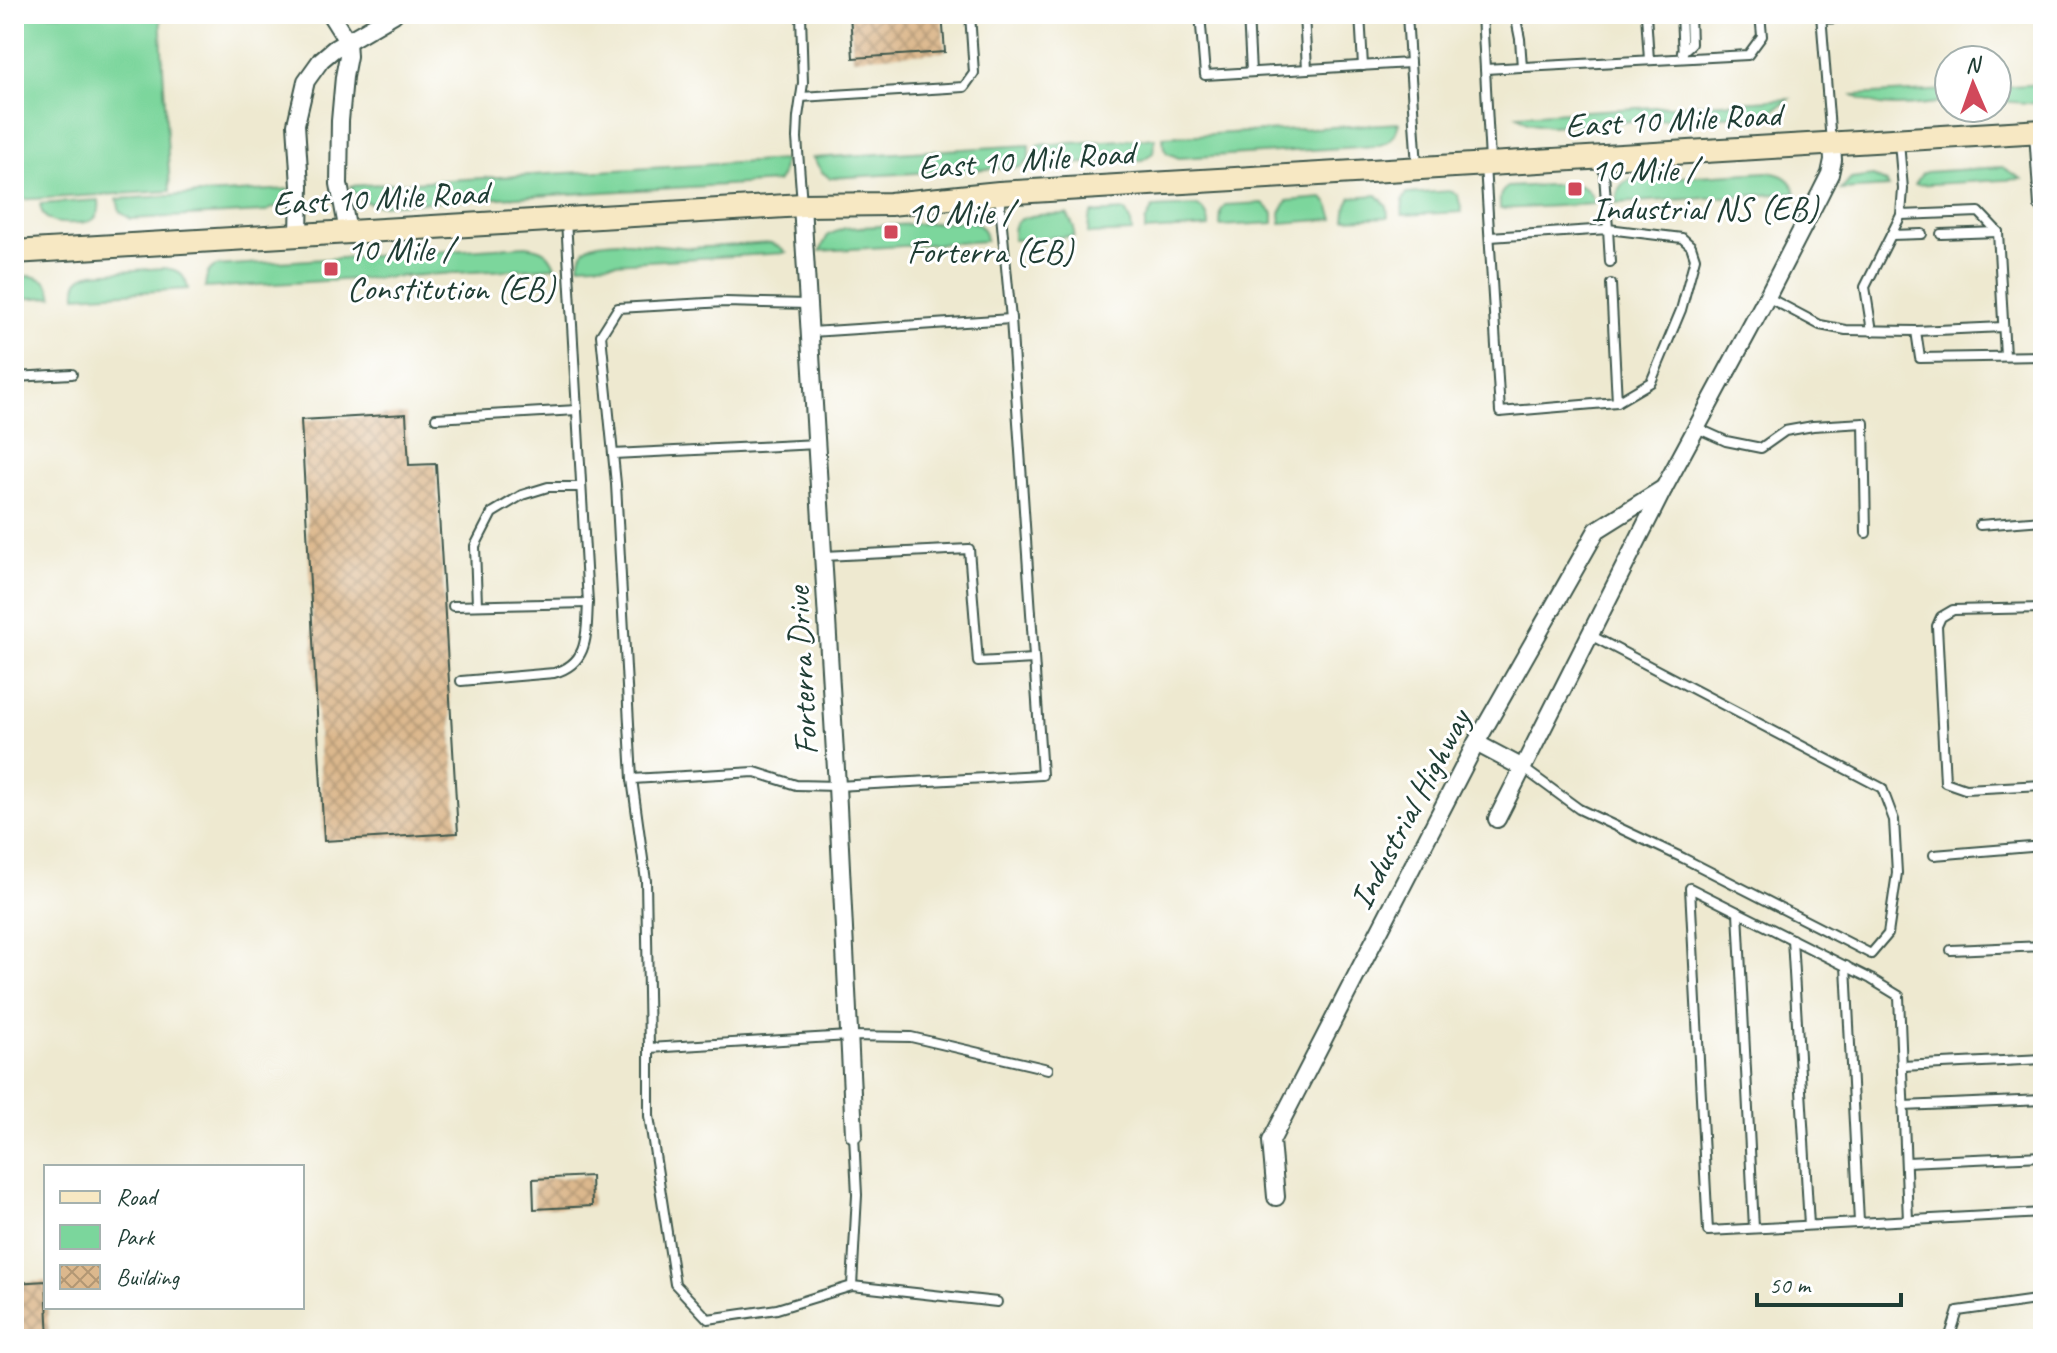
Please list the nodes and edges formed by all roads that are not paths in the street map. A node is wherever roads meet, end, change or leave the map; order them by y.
1 (330, 14) edge
2 (394, 14) edge
3 (801, 14) edge
4 (970, 14) edge
5 (1200, 14) edge
6 (1248, 14) edge
7 (1304, 14) edge
8 (1360, 14) edge
9 (1407, 14) edge
10 (1482, 14) edge
11 (1515, 14) edge
12 (1646, 14) edge
13 (1681, 14) edge
14 (1690, 14) edge
15 (1760, 14) edge
16 (1885, 14) edge
17 (1904, 14) edge
18 (1821, 16) edge
19 (347, 41) junction
20 (1682, 55) junction
21 (1649, 60) junction
22 (1410, 63) junction
23 (1363, 66) junction
24 (1522, 67) junction
25 (1307, 69) junction
26 (1485, 69) junction
27 (1251, 72) junction
28 (801, 97) junction
29 (2038, 131) edge
30 (1899, 140) junction
31 (1832, 144) junction
32 (1602, 158) junction
33 (1488, 164) junction
34 (1417, 168) junction
35 (999, 193) junction
36 (802, 205) junction
37 (2043, 205) edge
38 (1901, 215) junction
39 (566, 220) junction
40 (1608, 229) junction
41 (348, 232) junction
42 (1998, 232) junction
43 (1922, 234) dead end
44 (1941, 234) dead end
45 (299, 235) junction
46 (1891, 235) junction
47 (1490, 237) junction
48 (14, 252) edge
49 (1610, 262) dead end
50 (1611, 284) dead end
51 (1767, 297) junction
52 (808, 304) junction
53 (1011, 319) junction
54 (2003, 327) junction
55 (1872, 331) junction
56 (1916, 331) junction
57 (811, 332) junction
58 (2005, 356) junction
59 (2043, 356) edge
60 (72, 374) dead end
61 (14, 377) edge
62 (1617, 402) junction
63 (577, 410) junction
64 (436, 418) dead end
65 (1696, 427) junction
66 (818, 444) junction
67 (613, 454) junction
68 (581, 487) junction
69 (1664, 488) junction
70 (2043, 520) edge
71 (1980, 525) dead end
72 (1866, 533) dead end
73 (824, 556) junction
74 (588, 603) junction
75 (477, 605) junction
76 (453, 606) dead end
77 (2043, 608) edge
78 (1590, 635) junction
79 (1034, 659) junction
80 (461, 681) dead end
81 (1476, 743) junction
82 (1523, 768) junction
83 (632, 779) junction
84 (2043, 785) edge
85 (837, 786) junction
86 (1497, 819) dead end
87 (2043, 846) edge
88 (1934, 855) dead end
89 (1738, 912) junction
90 (1792, 939) junction
91 (2043, 946) edge
92 (1951, 950) dead end
93 (1846, 966) junction
94 (849, 1036) junction
95 (649, 1048) junction
96 (2043, 1059) edge
97 (1902, 1066) junction
98 (1048, 1069) dead end
99 (2043, 1100) edge
100 (1903, 1106) junction
101 (854, 1134) joint
102 (2043, 1156) edge
103 (1906, 1162) junction
104 (1276, 1197) dead end
105 (2043, 1213) edge
106 (1908, 1220) junction
107 (1859, 1222) junction
108 (1809, 1225) junction
109 (1754, 1228) junction
110 (852, 1286) junction
111 (2043, 1299) edge
112 (997, 1302) dead end
113 (1949, 1339) edge

1 - 19 street
2 - 19 street
3 - 28 lane
4 - 28 lane
5 - 27 lane
6 - 27 lane
7 - 25 lane
8 - 23 lane
9 - 22 lane
10 - 26 lane
11 - 24 lane
12 - 21 lane
13 - 20 lane
14 - 20 lane
15 - 20 lane
16 - 17 lane
16 - 18 lane
18 - 31 lane
19 - 41 street
19 - 45 street
20 - 21 lane
21 - 24 lane
22 - 23 lane
22 - 34 lane
23 - 25 lane
24 - 26 lane
25 - 27 lane
26 - 33 lane
28 - 36 lane
29 - 30 main road, East 10 Mile Road
29 - 37 lane
30 - 31 main road, East 10 Mile Road
30 - 38 lane
31 - 32 main road, East 10 Mile Road
31 - 51 street
32 - 33 main road, East 10 Mile Road
32 - 40 lane
33 - 34 main road, East 10 Mile Road
33 - 47 lane
34 - 35 main road, East 10 Mile Road
35 - 36 main road, East 10 Mile Road
35 - 53 lane
36 - 39 main road, East 10 Mile Road
36 - 52 street, Forterra Drive
38 - 42 lane
38 - 46 lane
39 - 41 main road, East 10 Mile Road
39 - 63 lane
40 - 47 lane
40 - 49 lane
40 - 62 lane
41 - 45 main road, East 10 Mile Road
42 - 44 lane
42 - 54 lane
43 - 46 lane
45 - 48 main road, East 10 Mile Road
46 - 55 lane
47 - 62 lane
50 - 62 lane
51 - 55 lane
51 - 65 street
52 - 57 street, Forterra Drive
52 - 67 lane
53 - 57 lane
53 - 79 lane
54 - 56 lane
54 - 58 lane
55 - 56 lane
56 - 58 lane
57 - 66 street, Forterra Drive
58 - 59 lane
60 - 61 lane
63 - 64 lane
63 - 68 lane
65 - 69 street
65 - 72 lane
66 - 67 lane
66 - 73 street, Forterra Drive
67 - 83 lane
68 - 74 lane
68 - 75 lane
69 - 78 street
69 - 81 street, Industrial Highway
70 - 71 lane
73 - 79 lane
73 - 85 street, Forterra Drive
74 - 75 lane
74 - 80 lane
75 - 76 lane
77 - 84 lane
78 - 82 street
78 - 82 lane
79 - 85 lane
81 - 82 street
81 - 104 street, Industrial Highway
82 - 86 street
83 - 85 lane
83 - 95 lane
85 - 94 street, Forterra Drive
87 - 88 lane
89 - 90 lane
89 - 109 lane
89 - 109 lane
90 - 93 lane
90 - 108 lane
91 - 92 lane
93 - 97 lane
93 - 107 lane
94 - 95 lane
94 - 98 lane
94 - 101 street, Forterra Drive
95 - 110 lane
96 - 97 lane
97 - 100 lane
99 - 100 lane
100 - 103 lane
101 - 110 lane
102 - 103 lane
103 - 106 lane
105 - 106 lane
106 - 107 lane
107 - 108 lane
108 - 109 lane
110 - 112 lane
111 - 113 lane

